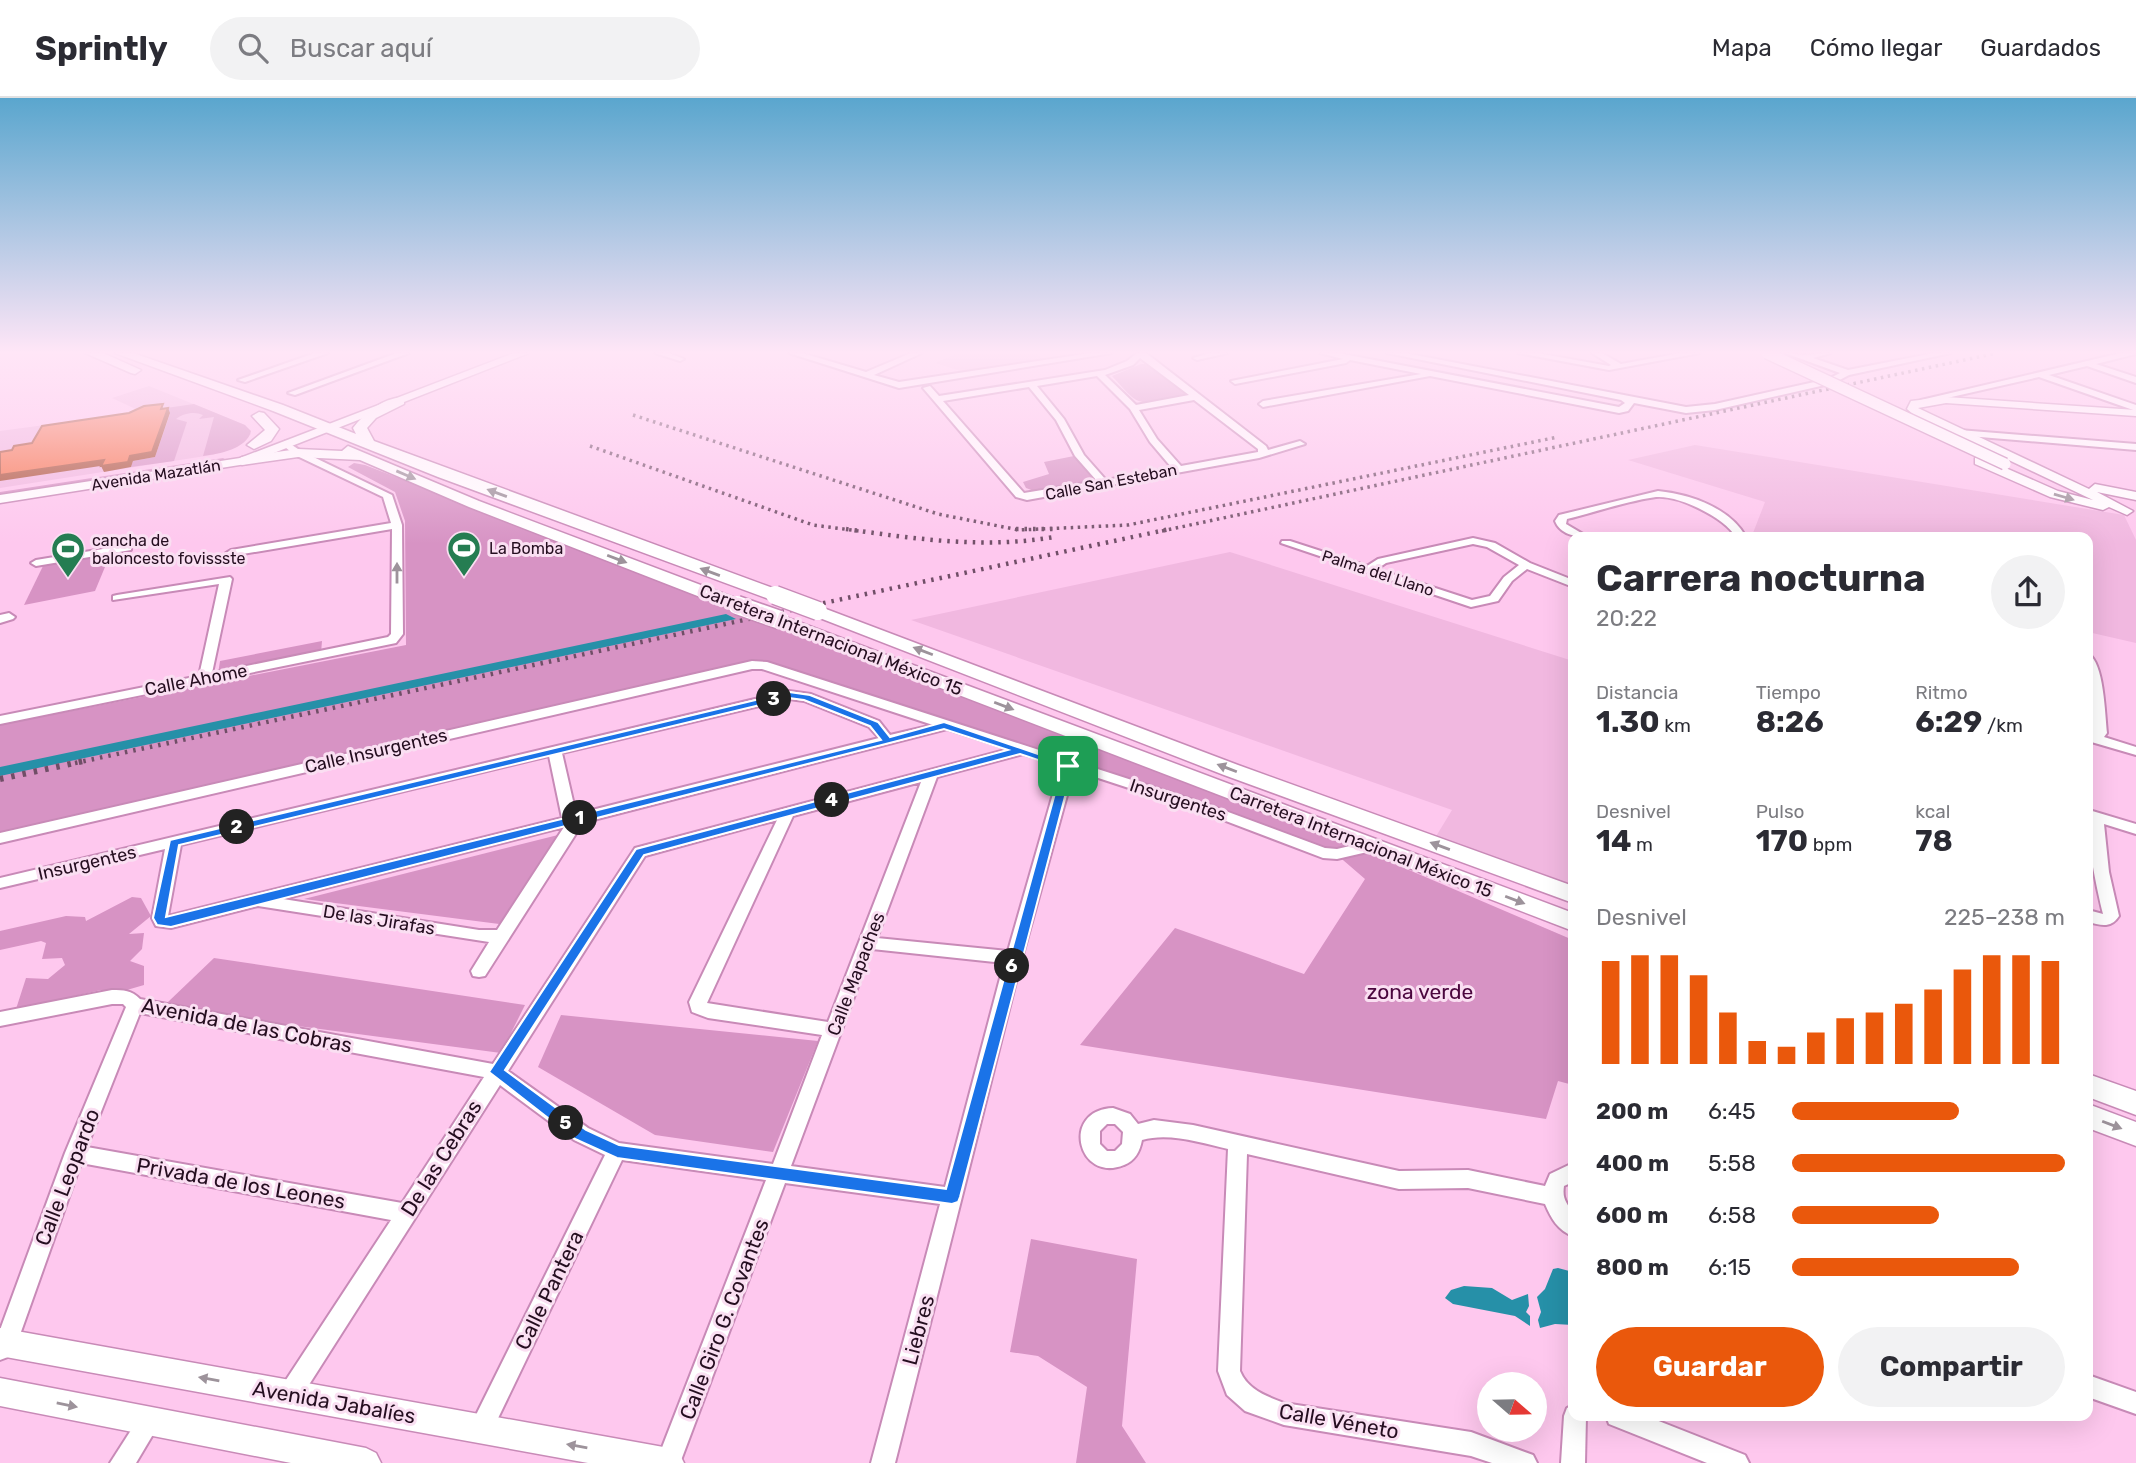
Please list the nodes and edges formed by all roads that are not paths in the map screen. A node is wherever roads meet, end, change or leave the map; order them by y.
1 (261, 417) edge
2 (266, 417) edge
3 (282, 417) edge
4 (338, 417) edge
5 (347, 417) edge
6 (369, 417) edge
7 (952, 417) edge
8 (1058, 417) edge
9 (1139, 417) edge
10 (1222, 417) edge
11 (1885, 417) edge
12 (1909, 417) edge
13 (1926, 417) edge
14 (2118, 417) edge
15 (2136, 418) edge
16 (310, 428) junction
17 (1959, 433) junction
18 (1300, 444) dead end
19 (254, 445) junction
20 (2136, 447) edge
21 (292, 448) junction
22 (364, 449) junction
23 (1263, 452) junction
24 (242, 461) joint
25 (2012, 463) junction
26 (1178, 469) junction
27 (1104, 484) junction
28 (2073, 484) junction
29 (0, 492) edge
30 (2136, 496) edge
31 (0, 499) edge
32 (2132, 512) edge
33 (397, 525) junction
34 (1573, 532) edge
35 (1739, 532) edge
36 (1286, 543) dead end
37 (127, 548) dead end
38 (232, 553) dead end
39 (36, 563) dead end
40 (1526, 565) junction
41 (1369, 569) junction
42 (1568, 582) edge
43 (117, 598) dead end
44 (752, 665) joint
45 (2093, 672) edge
46 (205, 678) junction
47 (0, 720) edge
48 (944, 726) junction
49 (2093, 737) edge
50 (2093, 738) edge
51 (888, 741) junction
52 (1020, 751) junction
53 (2136, 751) edge
54 (555, 752) junction
55 (1068, 766) junction
56 (931, 774) junction
57 (788, 812) junction
58 (2093, 816) edge
59 (569, 820) junction
60 (2093, 822) edge
61 (2136, 829) edge
62 (0, 838) edge
63 (174, 843) junction
64 (1371, 846) junction
65 (0, 883) edge
66 (1568, 893) edge
67 (256, 900) junction
68 (2093, 917) edge
69 (1568, 920) edge
70 (503, 936) junction
71 (869, 943) junction
72 (1014, 958) junction
73 (479, 971) dead end
74 (135, 1005) junction
75 (0, 1019) edge
76 (834, 1030) junction
77 (496, 1072) junction
78 (2093, 1087) edge
79 (2136, 1103) edge
80 (2093, 1118) edge
81 (1135, 1134) dead end
82 (2136, 1134) edge
83 (1238, 1142) junction
84 (617, 1151) junction
85 (75, 1153) junction
86 (780, 1174) junction
87 (1568, 1174) edge
88 (952, 1197) junction
89 (1553, 1197) junction
90 (406, 1213) junction
91 (1568, 1222) edge
92 (2, 1344) edge
93 (2093, 1388) edge
94 (0, 1392) edge
95 (290, 1394) junction
96 (2136, 1403) edge
97 (150, 1421) junction
98 (1575, 1421) edge
99 (1630, 1421) edge
100 (481, 1429) junction
101 (306, 1458) edge
102 (122, 1463) edge
103 (366, 1463) edge
104 (668, 1463) edge
105 (883, 1463) edge
106 (1525, 1463) edge
107 (1573, 1463) edge
108 (1737, 1463) edge

1 - 19 main road
2 - 16 main road, Carretera Internacional México 15
3 - 16 main road, Carretera Internacional México 15
4 - 16 street
5 - 16 street
6 - 22 main road
7 - 27 street, Calle San Esteban
8 - 27 street
9 - 26 street
10 - 23 street
11 -> 32 street
12 - 25 street, bridge
13 - 17 street
14 - 15 street
16 - 19 street, Avenida Mazatlán
16 - 21 street
16 - 22 main road, Carretera Internacional México 15
17 - 20 street
17 - 25 street
18 - 23 street, Calle San Esteban
19 - 29 street, Avenida Mazatlán
21 - 22 main road
21 - 24 main road
21 - 33 street
22 -> 64 main road, Carretera Internacional México 15, bridge
66 -> 22 main road, Carretera Internacional México 15, bridge
23 - 26 street, Calle San Esteban
24 - 31 street, Avenida Mazatlán
25 - 28 street
26 - 27 street, Calle San Esteban
28 - 30 street
28 - 32 street
33 - 38 street
46 -> 33 street, Calle Ahome
34 - 35 street
36 - 41 street, Palma del Llano
37 - 39 street
40 - 41 street
40 - 41 street, Palma del Llano
40 - 42 street
43 - 46 street
44 - 48 street, Insurgentes
44 - 62 street, Calle Insurgentes
45 - 49 street
46 - 47 street, Calle Ahome
48 - 51 street
48 - 52 street, Insurgentes
50 - 53 street
51 - 54 street, Insurgentes
51 - 59 street
52 - 55 street, Insurgentes
52 - 56 street
54 - 59 street
54 - 63 street, Insurgentes
55 - 64 street, Insurgentes
55 - 72 street, Liebres
56 - 57 street
56 - 71 street, Calle Mapaches
57 - 76 street
57 - 77 street, De las Cebras
58 - 61 street
59 - 67 street
59 - 70 street
60 - 68 street
63 - 65 street, Insurgentes
63 - 67 street
64 -> 69 main road, Carretera Internacional México 15
67 - 70 street, De las Jirafas
70 - 73 street
71 - 72 street
71 - 76 street, Calle Mapaches
72 - 88 street, Liebres
74 - 75 street, Avenida de las Cobras
74 - 77 street, Avenida de las Cobras
74 - 85 street, Calle Leopardo
76 - 86 street, Calle Mapaches
77 - 84 street
77 - 90 street, De las Cebras
78 - 79 main road
80 -> 82 main road
81 - 83 street
83 - 89 street
83 - 106 street, Calle Véneto
84 - 86 street
84 - 100 street, Calle Pantera
85 - 90 street, Privada de los Leones
85 - 92 street, Calle Leopardo
86 - 88 street
86 - 104 street, Calle Giro G. Covantes
87 - 89 street
88 - 105 street, Liebres
89 - 91 street
90 - 95 street, De las Cebras
95 -> 92 street, Avenida Jabalíes
93 - 96 street
94 -> 97 street
95 - 100 street, Avenida Jabalíes
97 - 101 street
97 - 102 street
98 - 107 street
99 - 108 street
104 -> 100 street, Avenida Jabalíes
101 - 103 street

